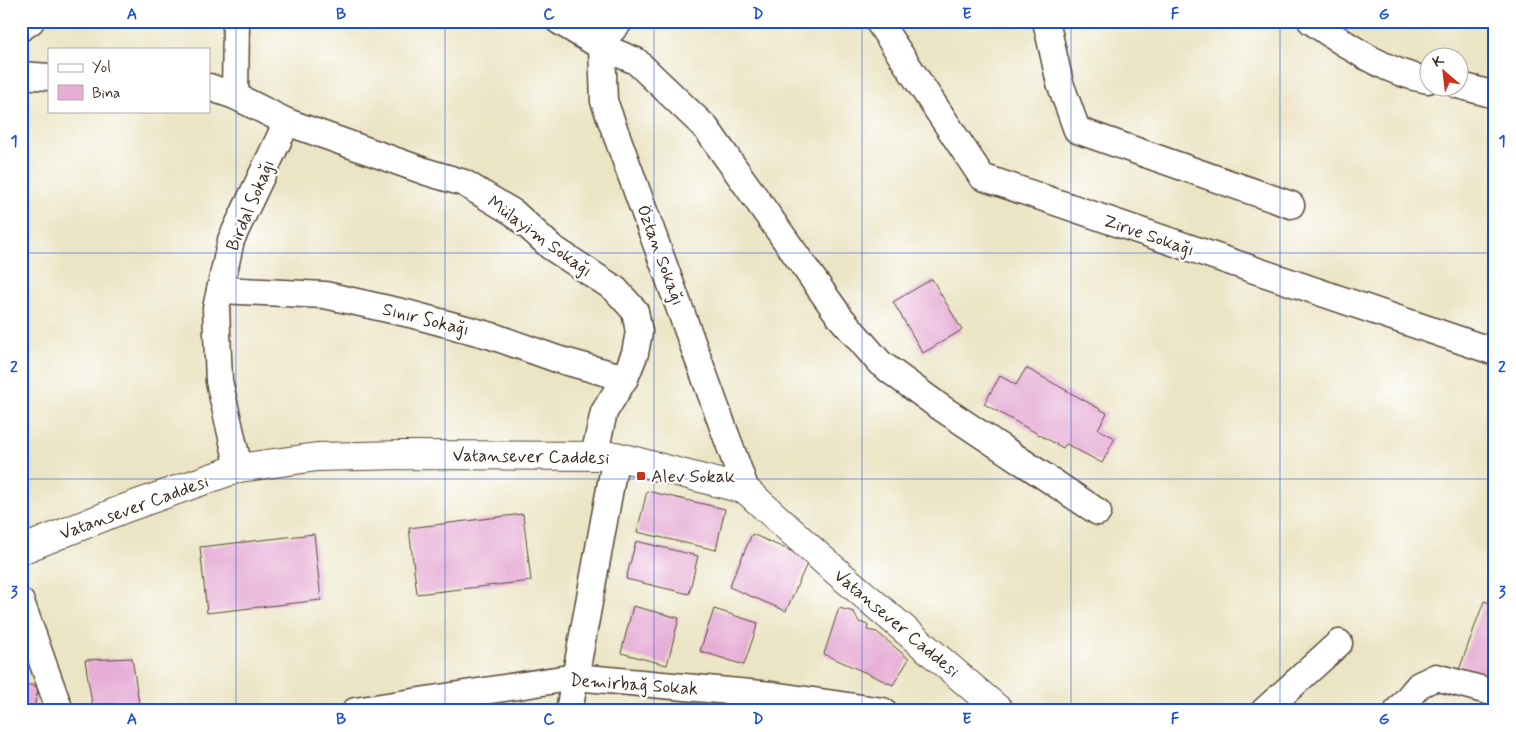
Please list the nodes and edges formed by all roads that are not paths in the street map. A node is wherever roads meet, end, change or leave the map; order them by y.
1 (31, 21) edge
2 (236, 21) edge
3 (559, 21) edge
4 (620, 21) edge
5 (878, 21) edge
6 (1046, 21) edge
7 (1311, 21) edge
8 (21, 28) edge
9 (602, 48) junction
10 (21, 75) edge
11 (48, 77) edge
12 (1418, 78) edge
13 (210, 87) edge
14 (1468, 88) edge
15 (1495, 95) edge
16 (235, 96) junction
17 (287, 122) junction
18 (1291, 205) dead end
19 (220, 290) junction
20 (1495, 352) edge
21 (625, 378) junction
22 (605, 456) junction
23 (238, 468) junction
24 (746, 490) junction
25 (1098, 512) dead end
26 (21, 550) edge
27 (21, 602) edge
28 (1339, 643) dead end
29 (575, 677) junction
30 (1495, 693) edge
31 (770, 703) edge
32 (1398, 710) edge
33 (60, 711) edge
34 (355, 711) edge
35 (569, 711) edge
36 (883, 711) edge
37 (1000, 711) edge
38 (1264, 711) edge

1 - 8 street
2 - 16 street
3 - 9 street
4 - 9 street
5 - 20 street, Zirve Sokağı
6 - 18 street
7 - 12 street
9 - 24 street, Öztan Sokağı
9 - 25 street
10 - 11 street
13 - 16 street, Mülayim Sokağı
14 - 15 street
16 - 17 street, Mülayim Sokağı
17 - 19 street, Birdal Sokağı
17 - 21 street, Mülayim Sokağı
19 - 21 street, Sınır Sokağı
19 - 23 street, Birdal Sokağı
21 - 22 street, Mülayim Sokağı
22 - 23 main road, Vatansever Caddesi
22 - 24 main road, Vatansever Caddesi
22 - 29 street
23 - 26 main road, Vatansever Caddesi
24 - 37 main road, Vatansever Caddesi
27 - 33 street
28 - 38 street
29 - 31 street, Demirbağ Sokak
29 - 34 street, Demirbağ Sokak
29 - 35 street
30 - 32 street
31 - 36 street, Demirbağ Sokak

